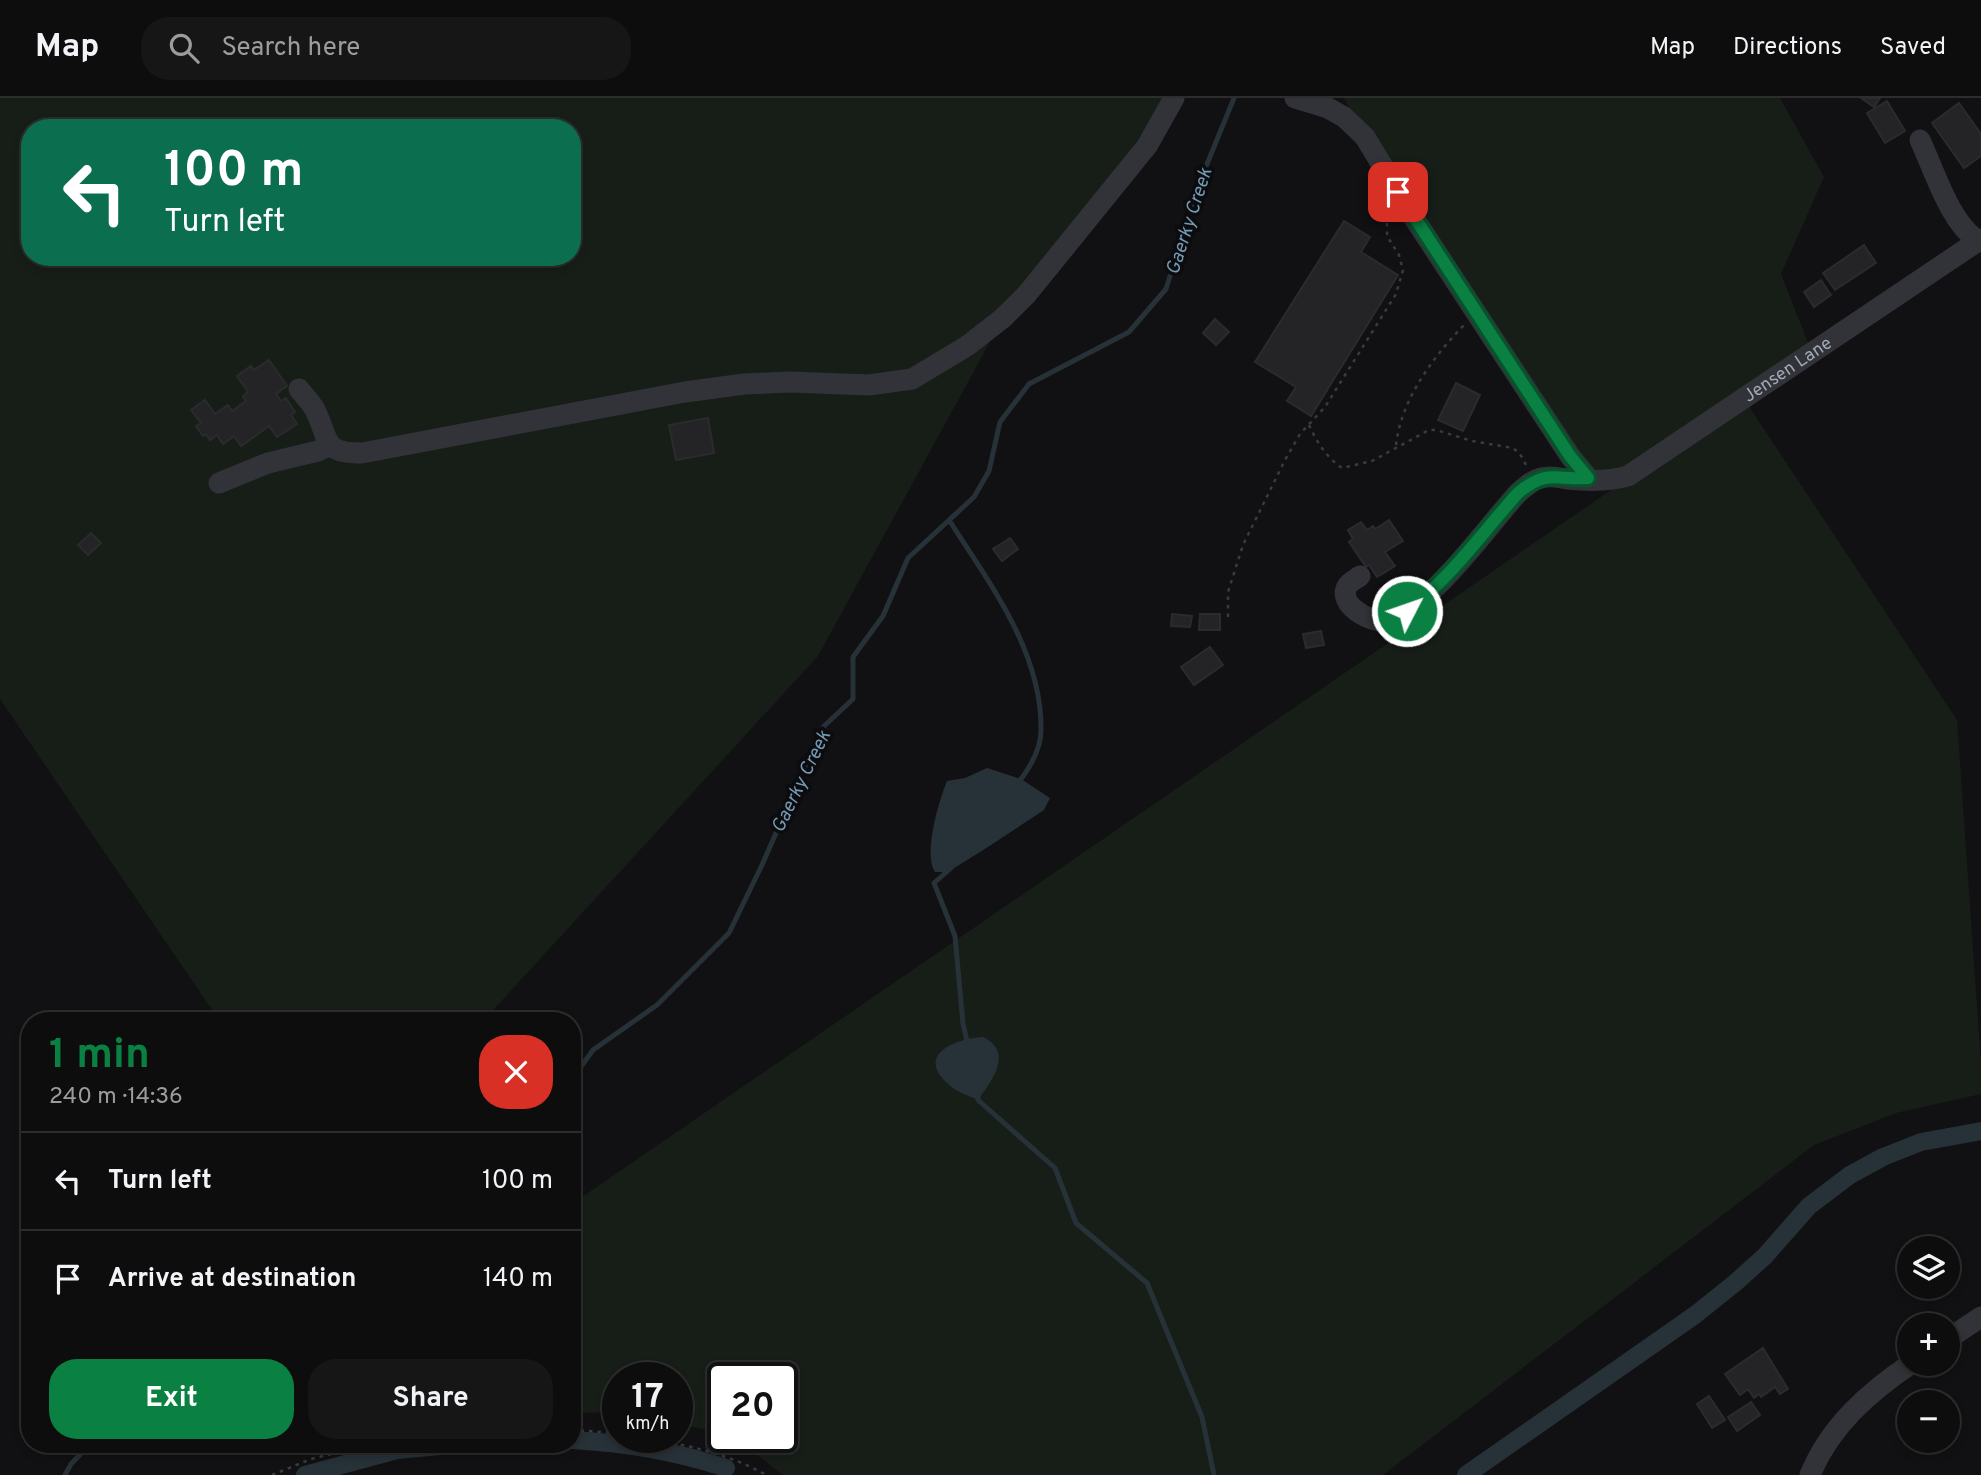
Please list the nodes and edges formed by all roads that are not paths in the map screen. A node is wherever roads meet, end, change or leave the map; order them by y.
1 (1174, 98) edge
2 (1296, 98) edge
3 (1920, 140) dead end
4 (1980, 240) edge
5 (299, 389) dead end
6 (331, 445) junction
7 (1588, 478) junction
8 (219, 483) dead end
9 (1360, 576) dead end
10 (1981, 1317) edge
11 (1960, 1331) edge
12 (1897, 1374) edge
13 (1810, 1475) edge

1 - 6 street
2 - 7 street
3 - 4 street
4 - 7 street, Jensen Lane
5 - 6 street
6 - 8 street
7 - 9 street, Jensen Lane
10 - 11 street
12 - 13 street

